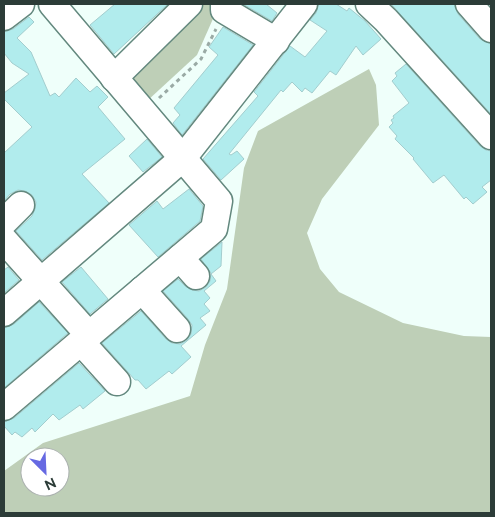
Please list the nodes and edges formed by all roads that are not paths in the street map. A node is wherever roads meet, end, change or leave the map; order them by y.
1 (21, 4) edge
2 (52, 4) edge
3 (189, 4) edge
4 (304, 4) edge
5 (369, 4) edge
6 (470, 4) edge
7 (224, 7) edge
8 (4, 17) edge
9 (491, 27) edge
10 (276, 41) junction
11 (114, 78) junction
12 (491, 136) edge
13 (182, 158) junction
14 (4, 240) edge
15 (41, 281) junction
16 (142, 290) junction
17 (4, 313) edge
18 (177, 329) dead end
19 (85, 338) junction
20 (117, 382) dead end
21 (4, 407) edge

1 - 8 street
2 - 11 street
3 - 11 street
4 - 10 street
5 - 12 street
6 - 9 street
7 - 10 street
10 - 13 street
11 - 13 street
13 - 15 street
13 - 16 street
14 - 15 street
15 - 17 street
15 - 19 street
16 - 18 street
16 - 19 street
19 - 20 street
19 - 21 street

